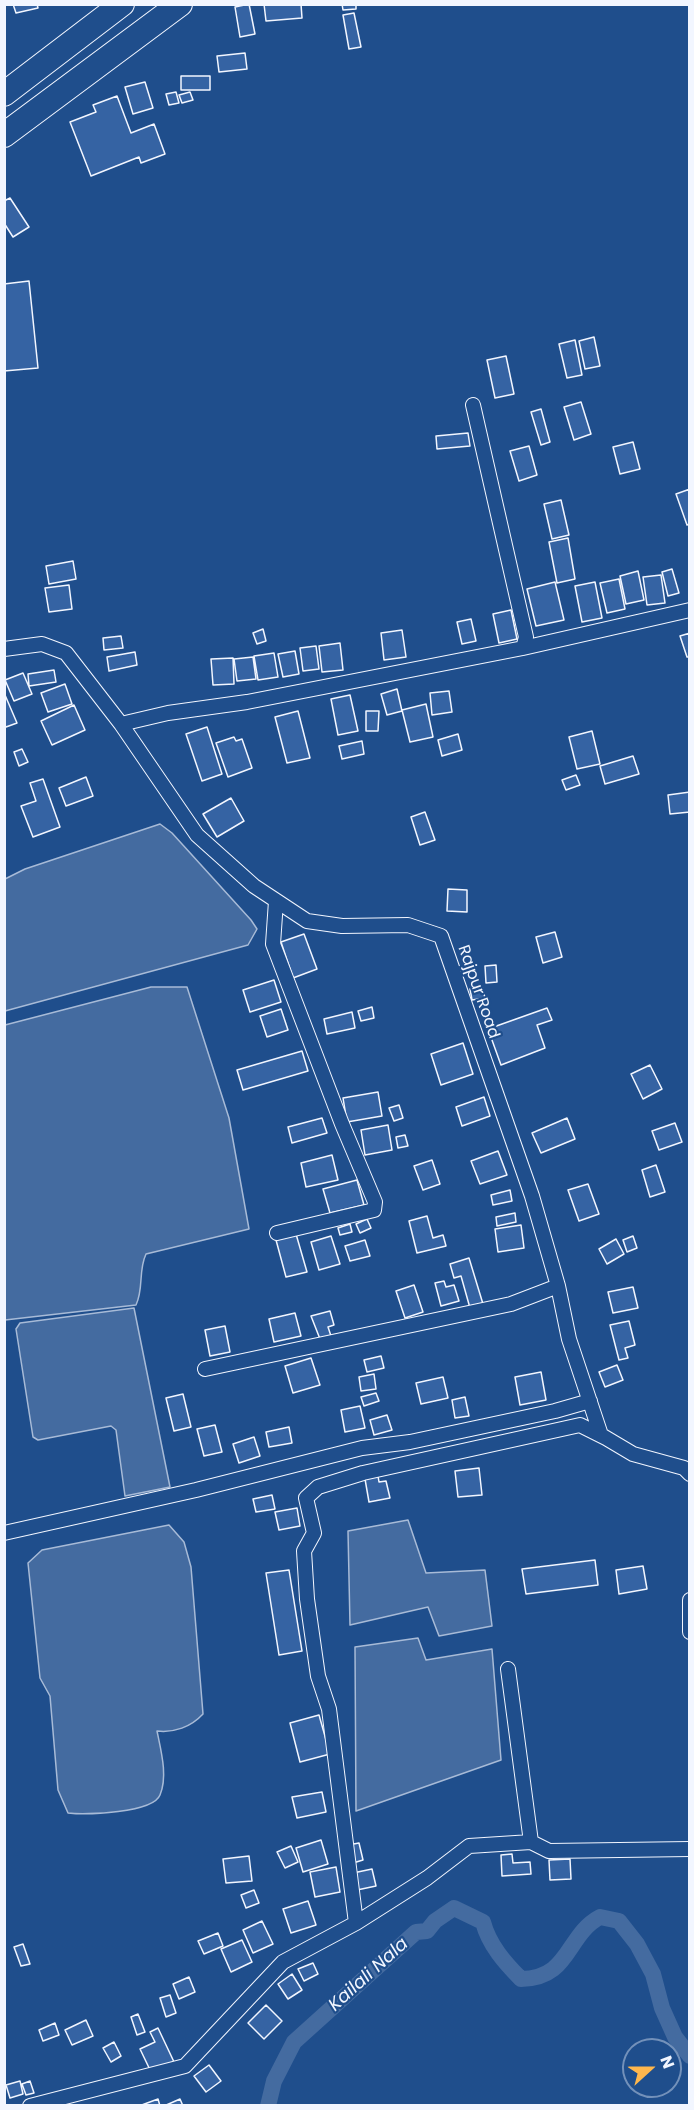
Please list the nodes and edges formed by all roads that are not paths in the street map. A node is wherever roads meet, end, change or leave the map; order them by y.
1 (122, 4) edge
2 (180, 4) edge
3 (4, 94) edge
4 (4, 135) edge
5 (473, 405) dead end
6 (690, 610) edge
7 (524, 648) junction
8 (4, 649) edge
9 (121, 724) junction
10 (276, 900) junction
11 (276, 1233) dead end
12 (558, 1286) junction
13 (205, 1369) dead end
14 (590, 1401) junction
15 (612, 1441) junction
16 (690, 1474) edge
17 (4, 1533) edge
18 (690, 1600) edge
19 (690, 1632) edge
20 (508, 1669) dead end
21 (531, 1842) junction
22 (690, 1849) edge
23 (356, 1923) junction
24 (30, 2106) edge

1 - 3 highway
2 - 4 highway
5 - 7 street
6 - 7 street
7 - 9 street
8 - 9 street, Rajpur Road
9 - 10 street, Rajpur Road
10 - 11 street
10 - 12 street, Rajpur Road
12 - 13 street
12 - 14 street, Rajpur Road
14 - 15 street, Rajpur Road
14 - 17 street
15 - 16 street, Rajpur Road
15 - 23 street
18 - 19 street
20 - 21 street
21 - 22 street
21 - 23 street
23 - 24 street

